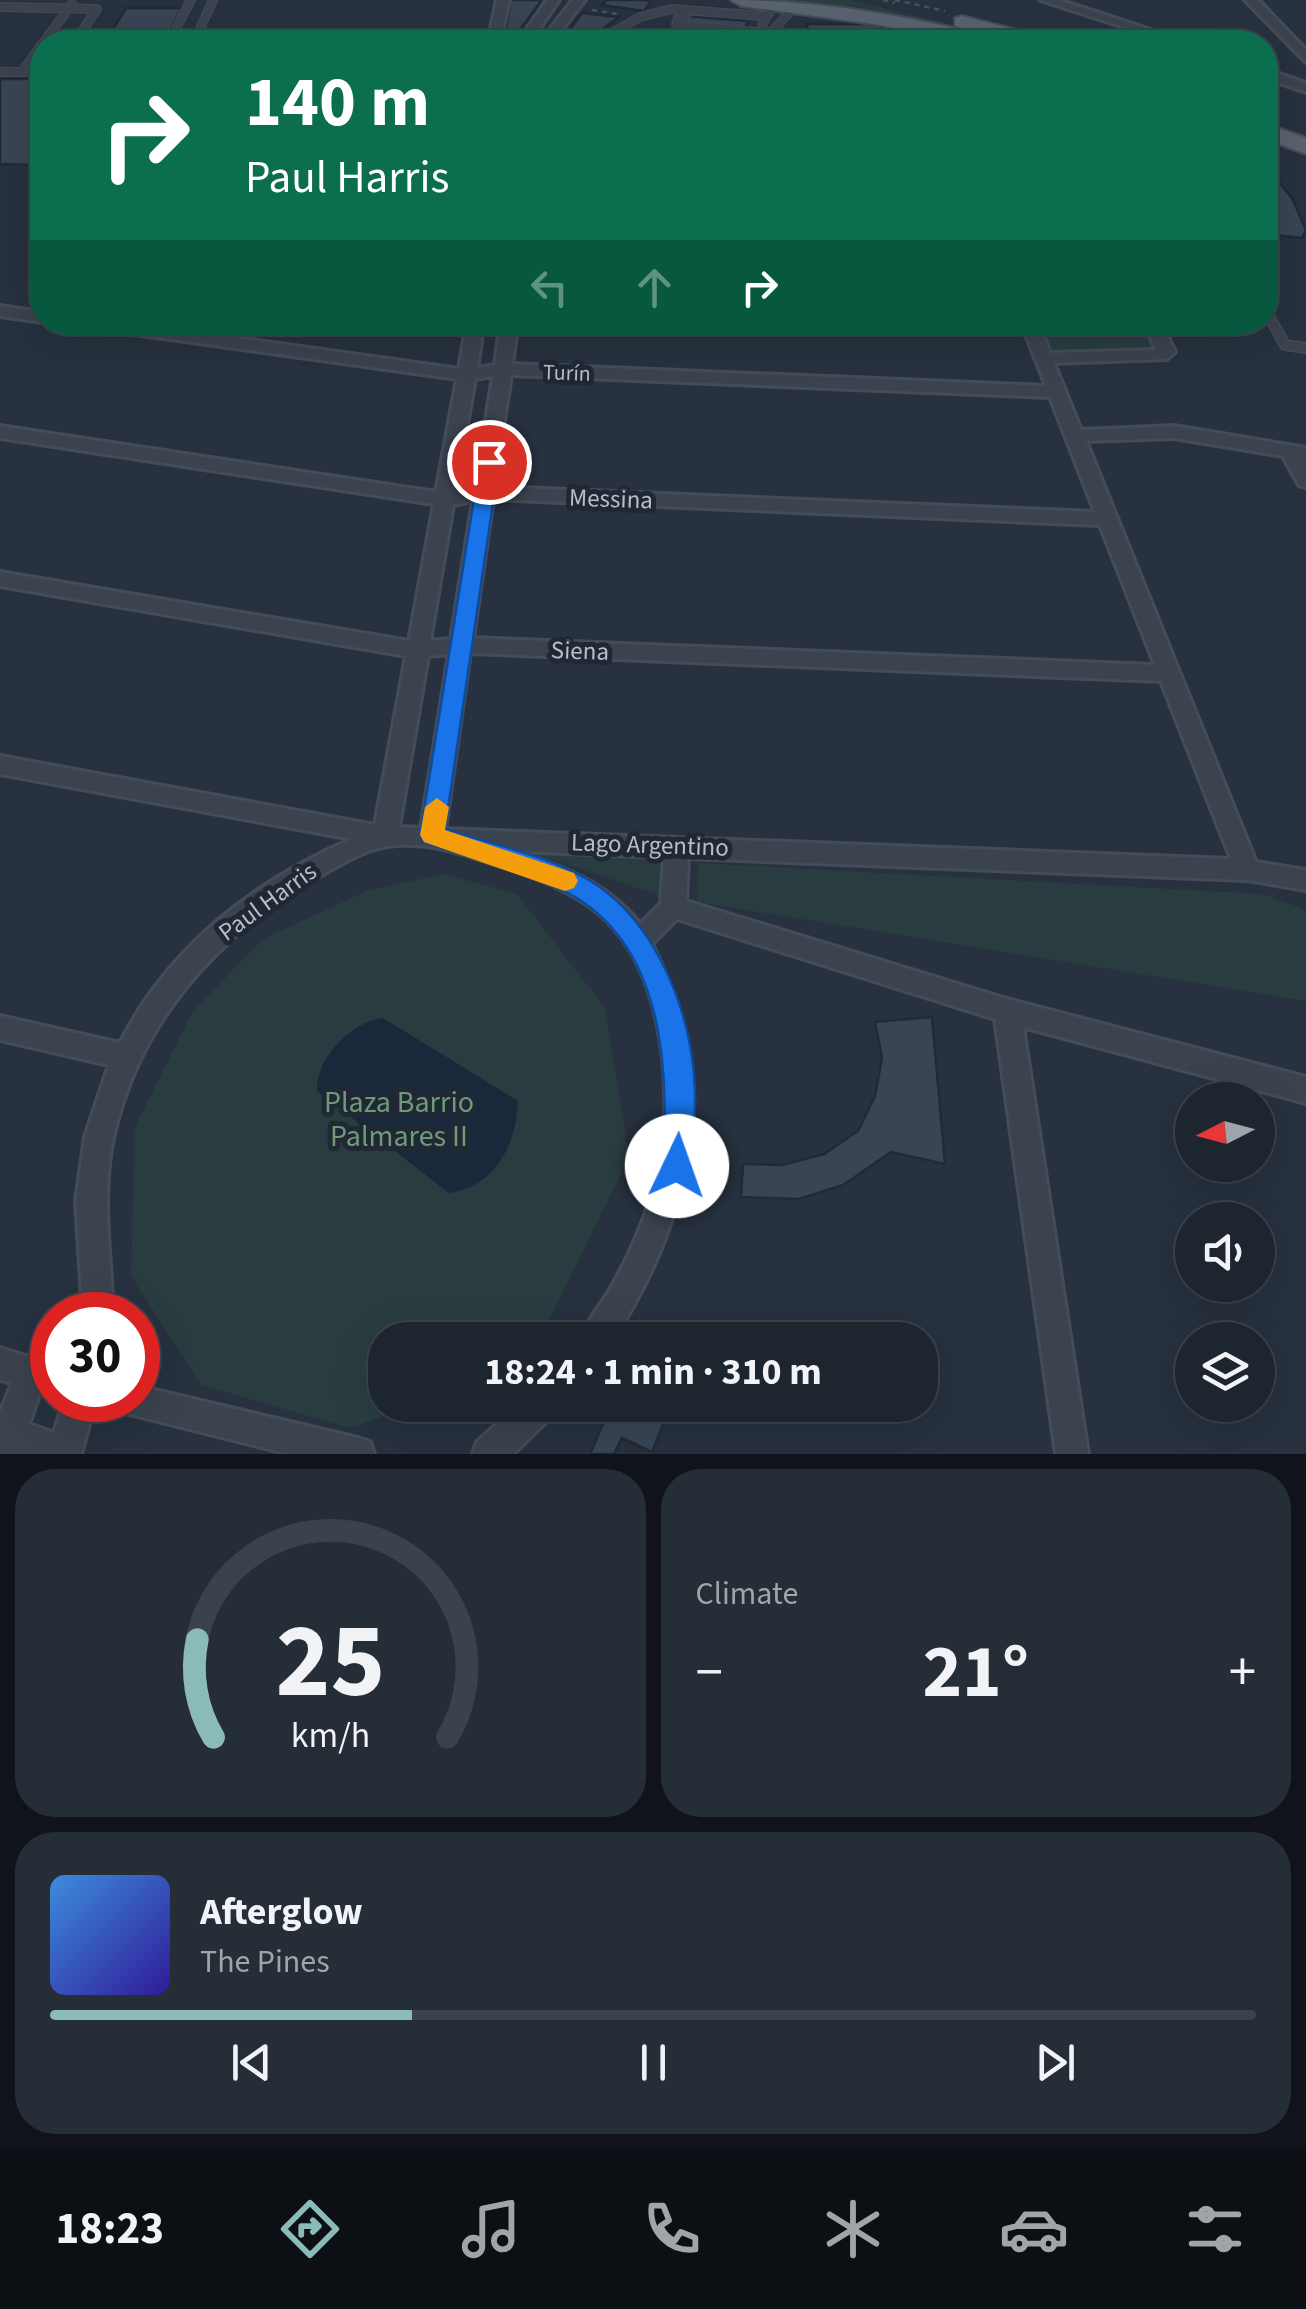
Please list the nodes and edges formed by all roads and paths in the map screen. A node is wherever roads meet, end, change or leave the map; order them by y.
1 (74, 0) edge
2 (191, 0) edge
3 (213, 0) edge
4 (503, 0) edge
5 (552, 0) edge
6 (864, 0) edge
7 (1046, 0) edge
8 (1109, 0) edge
9 (1251, 0) edge
10 (576, 4) edge
11 (783, 5) edge
12 (732, 6) edge
13 (0, 7) edge
14 (69, 8) junction
15 (640, 18) junction
16 (1127, 23) junction
17 (53, 30) edge
18 (82, 30) edge
19 (175, 30) dead end
20 (199, 30) edge
21 (497, 30) edge
22 (531, 30) edge
23 (555, 30) edge
24 (620, 30) edge
25 (700, 30) edge
26 (768, 30) edge
27 (773, 30) edge
28 (909, 30) edge
29 (987, 30) edge
30 (1147, 30) edge
31 (1304, 54) edge
32 (30, 61) edge
33 (0, 72) edge
34 (22, 72) junction
35 (30, 72) edge
36 (1278, 78) edge
37 (1306, 88) edge
38 (1278, 135) edge
39 (1306, 147) edge
40 (1278, 151) edge
41 (1306, 163) edge
42 (0, 311) edge
43 (30, 315) edge
44 (1278, 331) edge
45 (177, 335) edge
46 (474, 335) edge
47 (508, 335) edge
48 (1034, 335) edge
49 (1158, 335) edge
50 (1306, 348) edge
51 (1042, 358) junction
52 (502, 369) junction
53 (466, 375) junction
54 (1056, 392) junction
55 (0, 432) edge
56 (1074, 436) junction
57 (1298, 453) edge
58 (1306, 481) edge
59 (485, 493) junction
60 (446, 500) junction
61 (1108, 520) junction
62 (0, 579) edge
63 (463, 645) junction
64 (416, 650) junction
65 (1166, 673) junction
66 (0, 764) edge
67 (432, 835) junction
68 (385, 836) junction
69 (676, 845) junction
70 (1247, 870) junction
71 (1306, 880) edge
72 (673, 907) junction
73 (639, 941) junction
74 (1007, 1010) junction
75 (0, 1028) edge
76 (124, 1056) junction
77 (1306, 1090) edge
78 (97, 1292) edge
79 (606, 1322) edge
80 (28, 1372) edge
81 (160, 1407) edge
82 (73, 1422) edge
83 (523, 1422) edge
84 (4, 1439) edge
85 (354, 1453) edge
86 (64, 1454) edge
87 (489, 1454) edge
88 (1072, 1454) edge

1 - 14 lane
2 - 19 lane
3 - 20 lane
4 - 21 street
5 - 22 street
6 - 29 main road
7 - 16 street
8 - 16 street
9 - 31 street
10 - 15 path
10 - 23 street
11 - 12 main road
11 - 26 lane
11 - 27 lane
11 - 28 main road
12 - 15 lane
12 - 25 lane
13 - 14 lane
14 - 17 lane
14 - 18 lane
15 - 24 lane
16 - 30 street
32 - 34 lane
33 - 34 lane
34 - 35 lane
36 - 37 street
38 - 39 main road
40 - 41 main road
42 - 43 street
44 - 50 lane
45 - 53 street, Turín
46 - 53 street
47 - 52 street
48 - 51 street
49 - 51 street
51 - 54 street
52 - 53 street, Turín
52 - 54 street, Turín
52 - 59 street
53 - 60 street
54 - 56 street
55 - 60 street, Messina
56 - 57 street
56 - 61 street
57 - 58 street
59 - 60 street, Messina
59 - 61 street, Messina
59 - 63 street
60 - 64 street
61 - 65 street
62 - 64 street, Siena
63 - 64 street, Siena
63 - 65 street, Siena
63 - 67 street
64 - 68 street
65 - 70 street
66 - 68 street, Lago Argentino
67 - 68 street, Lago Argentino
67 - 69 street, Lago Argentino
67 - 73 street
68 - 76 street, Paul Harris
69 - 70 street, Lago Argentino
69 - 72 street
70 - 71 street, Lago Argentino
72 - 73 street
72 - 74 street
73 - 79 street
74 - 77 street
74 - 88 street
75 - 76 street
76 - 78 street, Paul Harris
80 - 84 street
81 - 85 street
82 - 86 street
83 - 87 street
84 - 86 street

